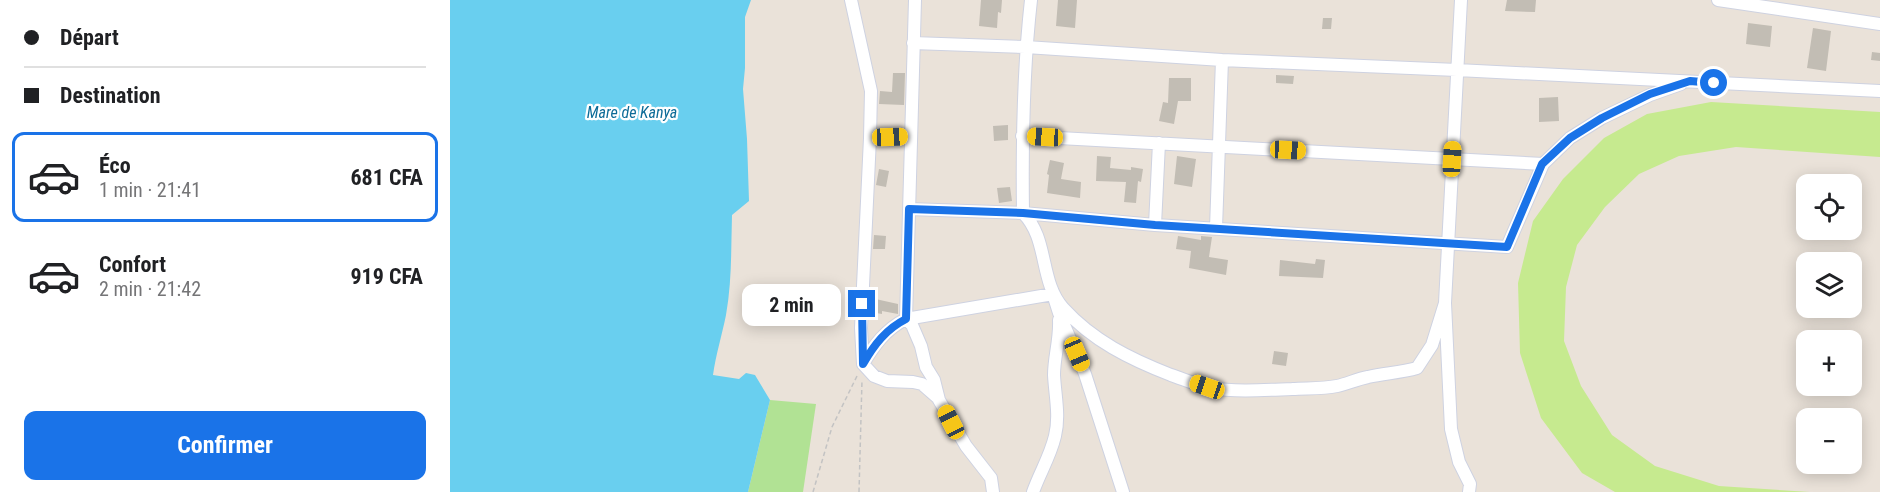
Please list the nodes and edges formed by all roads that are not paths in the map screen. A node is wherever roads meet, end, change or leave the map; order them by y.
1 (851, 0) edge
2 (915, 0) edge
3 (1031, 0) edge
4 (1461, 0) edge
5 (1718, 0) edge
6 (1880, 24) edge
7 (913, 43) junction
8 (1026, 47) junction
9 (1222, 60) junction
10 (1457, 69) junction
11 (1690, 81) junction
12 (1880, 91) edge
13 (1022, 135) junction
14 (911, 137) junction
15 (870, 138) junction
16 (1159, 143) junction
17 (1219, 146) junction
18 (1452, 159) junction
19 (1542, 164) junction
20 (909, 209) junction
21 (1023, 213) junction
22 (1155, 225) junction
23 (1216, 228) junction
24 (1447, 243) junction
25 (1053, 294) junction
26 (1445, 303) junction
27 (1059, 313) junction
28 (906, 319) junction
29 (863, 364) junction
30 (939, 400) junction
31 (1472, 489) edge
32 (993, 492) edge
33 (1033, 492) edge
34 (1123, 492) edge

1 - 15 street
2 - 7 street
3 - 8 street
4 - 10 street
5 - 6 street
7 - 8 street
7 - 14 street
8 - 9 street
8 - 13 street
9 - 10 street
9 - 17 street
10 - 11 street
10 - 18 street
11 - 12 street
11 - 19 street
13 - 16 street
13 - 21 street
14 - 15 street
14 - 20 street
15 - 29 street
16 - 17 street
16 - 22 street
17 - 18 street
17 - 23 street
18 - 19 street
18 - 24 street
19 - 24 street
20 - 21 street
20 - 28 street
21 - 22 street
21 - 25 street
22 - 23 street
23 - 24 street
24 - 26 street
25 - 26 street
25 - 27 street
25 - 28 street
26 - 31 street
27 - 33 street
27 - 34 street
28 - 29 street
28 - 30 street
29 - 30 street
30 - 32 street

